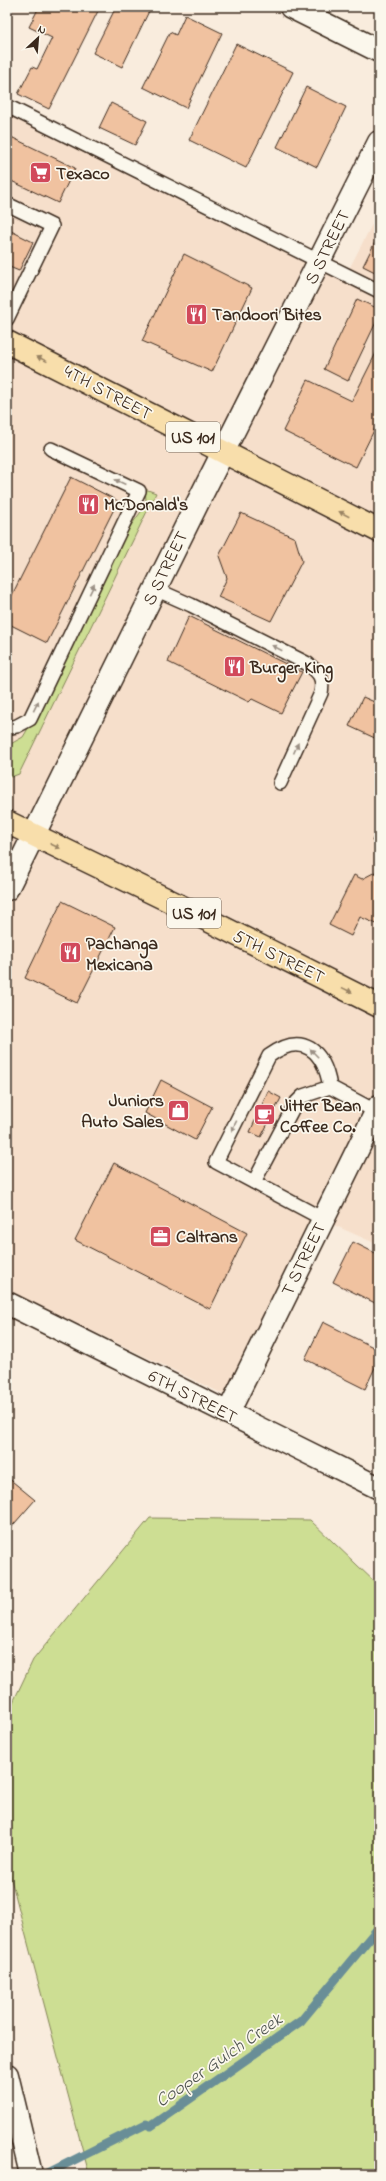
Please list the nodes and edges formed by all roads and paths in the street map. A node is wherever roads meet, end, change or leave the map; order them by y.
1 (292, 7) edge
2 (379, 51) edge
3 (7, 106) edge
4 (379, 142) edge
5 (7, 204) edge
6 (320, 262) junction
7 (379, 291) edge
8 (7, 319) edge
9 (7, 342) edge
10 (51, 449) dead end
11 (224, 453) junction
12 (379, 531) edge
13 (154, 589) junction
14 (7, 728) edge
15 (280, 783) dead end
16 (7, 822) edge
17 (33, 836) junction
18 (7, 889) edge
19 (379, 1006) edge
20 (330, 1087) junction
21 (378, 1111) edge
22 (254, 1182) junction
23 (323, 1219) junction
24 (7, 1303) edge
25 (228, 1413) junction
26 (379, 1488) edge
27 (7, 2075) edge
28 (31, 2174) edge

1 - 2 street
3 - 6 lane
4 - 6 street, S STREET
5 - 8 lane
6 - 7 lane
6 - 11 street, S STREET
11 -> 9 highway, 4TH STREET / US 101
14 -> 10 lane
12 -> 11 highway, 4TH STREET / US 101
11 - 13 street, S STREET
15 -> 13 lane
13 - 17 street, S STREET
16 - 17 highway, 5TH STREET / US 101
17 - 18 street, S STREET
17 -> 19 highway, 5TH STREET / US 101
20 - 21 lane
20 - 22 lane
20 -> 22 lane
21 - 23 street, T STREET
22 - 23 lane
23 - 25 street, T STREET
24 - 25 street, 6TH STREET
25 - 26 street, 6TH STREET
27 - 28 street

